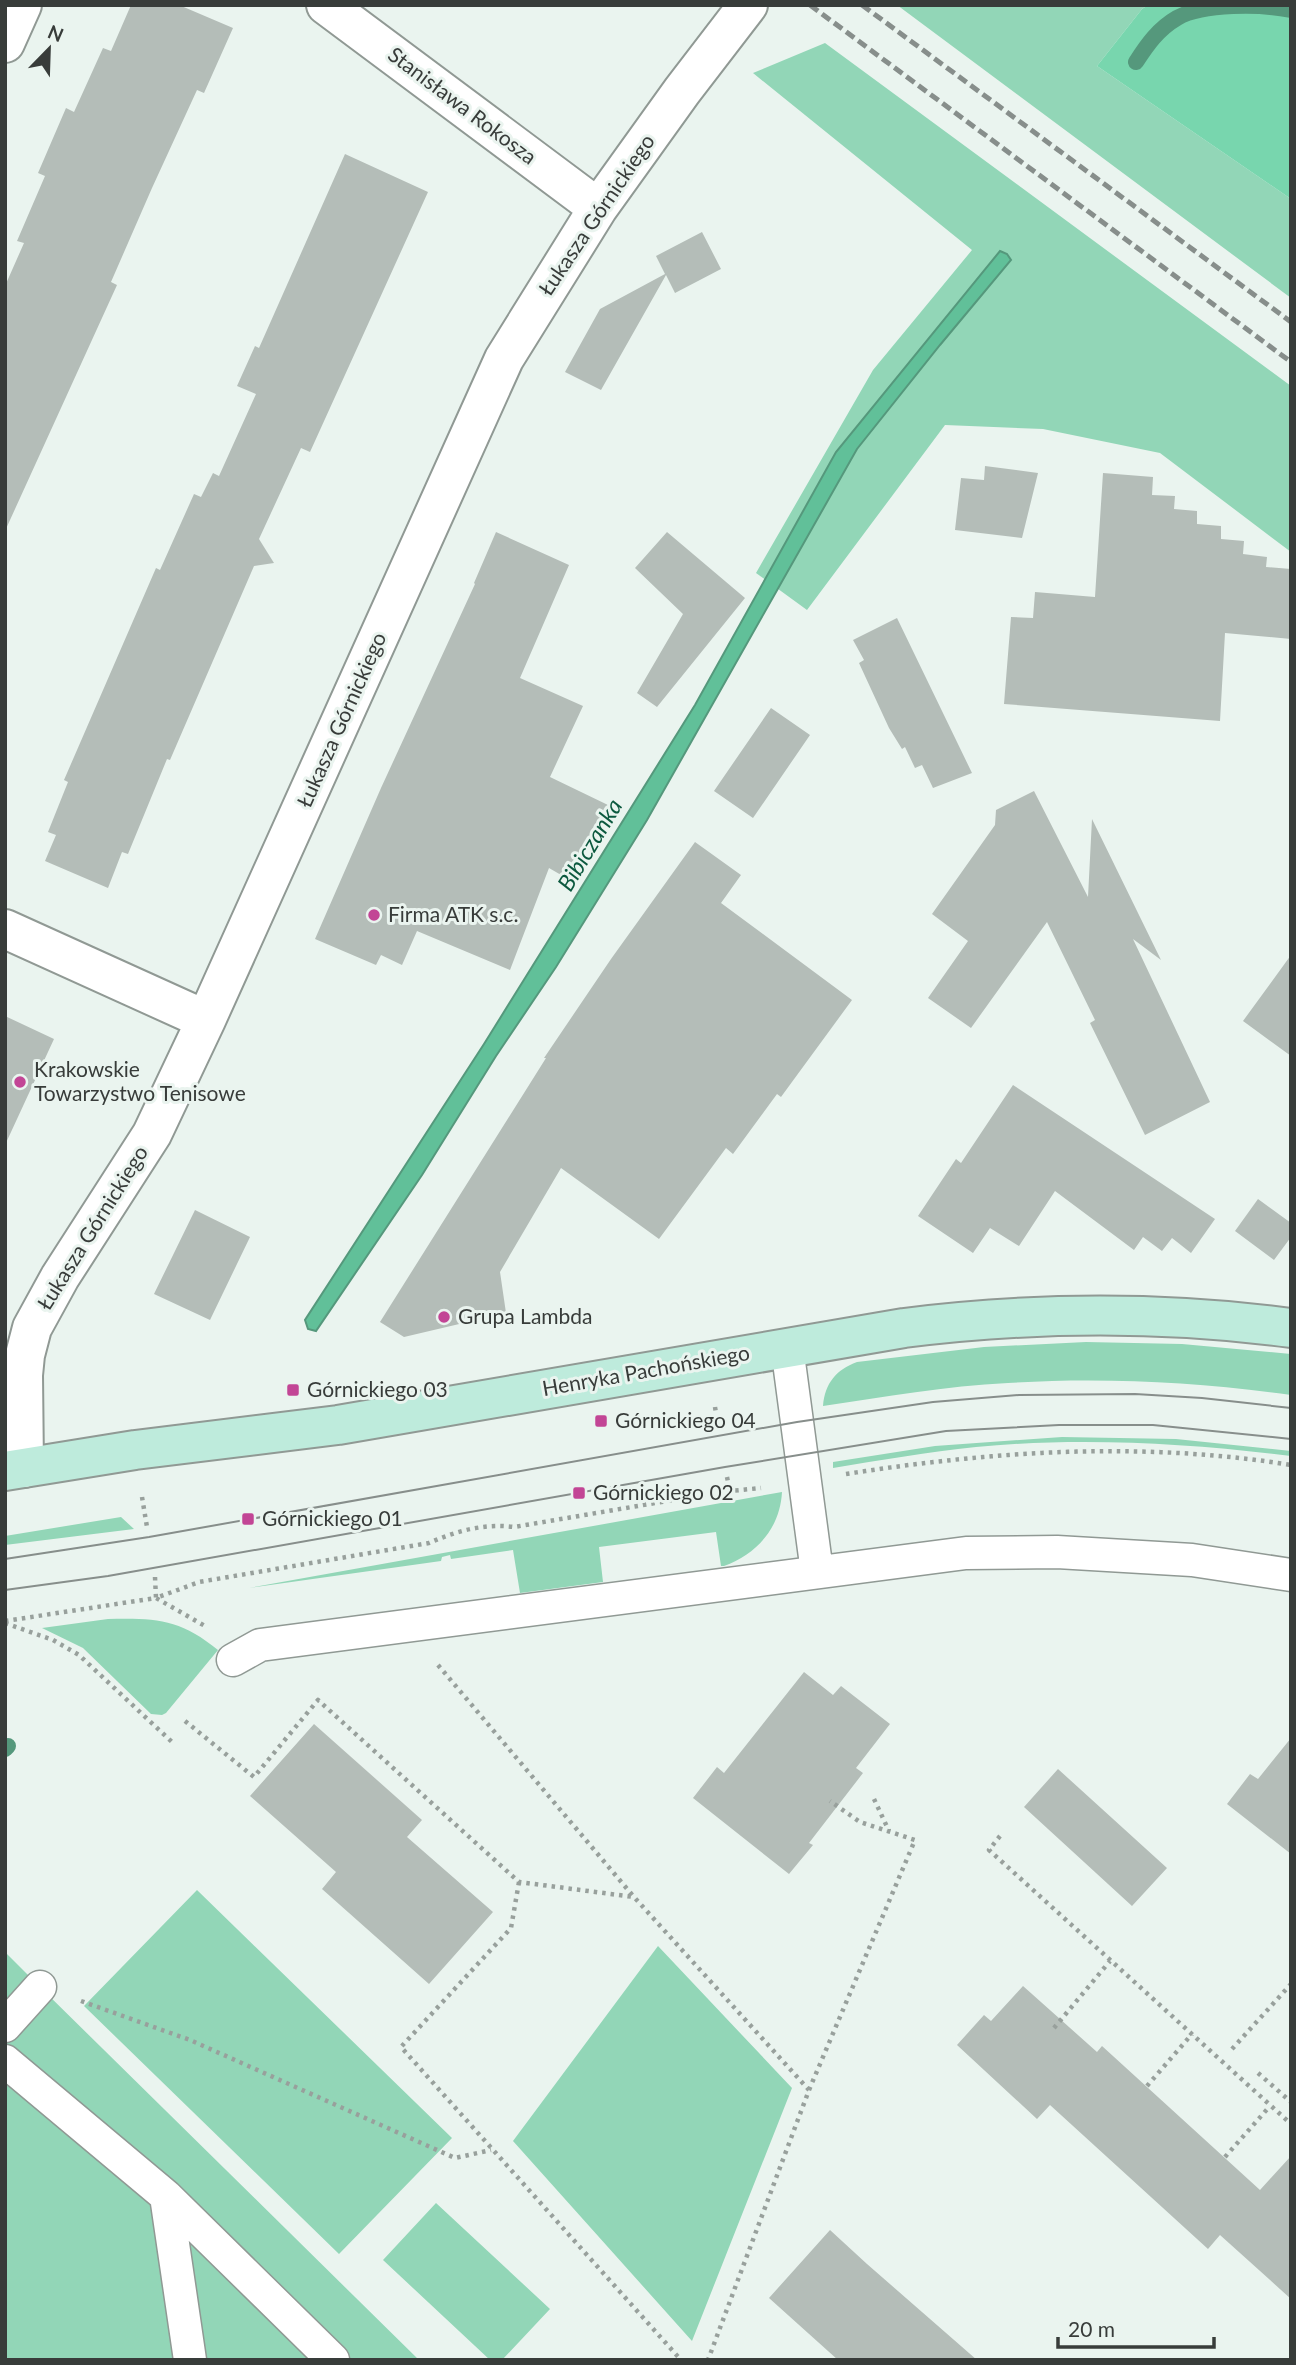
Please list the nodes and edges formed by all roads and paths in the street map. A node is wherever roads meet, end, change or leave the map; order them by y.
1 (22, 5) edge
2 (326, 5) edge
3 (748, 5) edge
4 (5, 43) edge
5 (598, 208) junction
6 (5, 929) edge
7 (206, 1020) junction
8 (1291, 1328) edge
9 (787, 1347) junction
10 (1291, 1465) edge
11 (15, 1470) edge
12 (835, 1476) dead end
13 (727, 1477) dead end
14 (770, 1486) dead end
15 (142, 1491) dead end
16 (730, 1492) junction
17 (147, 1527) dead end
18 (817, 1572) junction
19 (1291, 1575) edge
20 (155, 1577) dead end
21 (156, 1598) junction
22 (5, 1622) edge
23 (404, 1625) junction
24 (238, 1657) joint
25 (185, 1721) dead end
26 (172, 1742) dead end
27 (874, 1799) dead end
28 (830, 1801) dead end
29 (889, 1832) junction
30 (1000, 1836) dead end
31 (519, 1882) junction
32 (634, 1897) junction
33 (1111, 1961) junction
34 (1291, 1984) edge
35 (40, 1987) joint
36 (5, 2026) edge
37 (1054, 2028) dead end
38 (1192, 2034) junction
39 (1232, 2049) dead end
40 (5, 2061) edge
41 (1258, 2073) dead end
42 (1147, 2087) dead end
43 (809, 2090) junction
44 (1291, 2102) edge
45 (1270, 2106) junction
46 (1291, 2124) edge
47 (492, 2150) junction
48 (1225, 2157) dead end
49 (166, 2196) junction
50 (190, 2360) edge
51 (333, 2360) edge
52 (681, 2360) edge
53 (708, 2360) edge

1 - 4 street
2 - 5 street, Stanisława Rokosza
3 - 5 street, Łukasza Górnickiego
5 - 7 street, Łukasza Górnickiego
6 - 7 street
7 - 11 street, Łukasza Górnickiego
8 - 9 street, Henryka Pachońskiego
9 - 11 street, Henryka Pachońskiego
9 - 18 lane
10 - 12 path
13 - 16 path
14 - 16 path
15 - 17 path
16 - 21 path
18 - 19 lane
18 - 23 lane
20 - 21 path
21 - 22 path
21 - 24 path
22 - 26 path
23 - 24 lane
23 - 32 path
25 - 31 path
27 - 29 path
28 - 29 path
29 - 43 path
30 - 33 path
31 - 32 path
31 - 47 path
32 - 43 path
33 - 37 path
33 - 38 path
34 - 39 path
35 - 36 lane
35 - 47 path
38 - 42 path
38 - 45 path
40 - 49 lane
41 - 44 path
43 - 53 path
45 - 46 path
45 - 48 path
47 - 52 path
49 - 50 lane
49 - 51 lane

